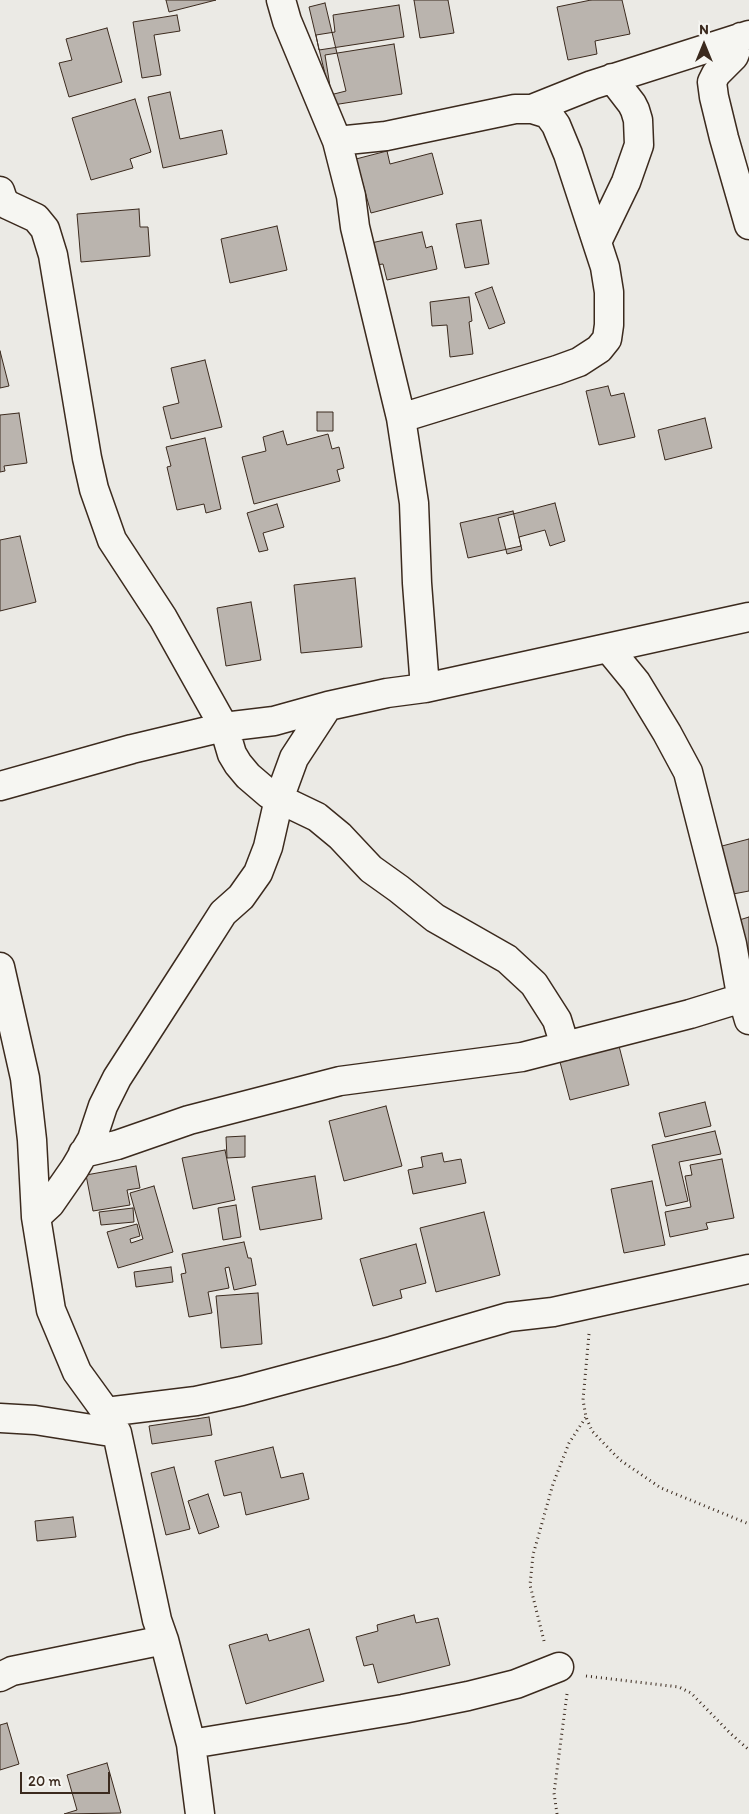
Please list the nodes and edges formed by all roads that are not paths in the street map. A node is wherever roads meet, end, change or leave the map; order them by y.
1 (281, 0) edge
2 (745, 36) edge
3 (612, 78) junction
4 (532, 109) junction
5 (337, 141) junction
6 (1, 198) edge
7 (749, 225) edge
8 (597, 242) junction
9 (401, 418) junction
10 (749, 617) edge
11 (609, 649) junction
12 (425, 688) junction
13 (328, 706) junction
14 (224, 728) junction
15 (0, 786) edge
16 (279, 799) junction
17 (0, 967) edge
18 (746, 1009) edge
19 (565, 1046) junction
20 (83, 1153) junction
21 (36, 1217) junction
22 (749, 1269) edge
23 (0, 1418) edge
24 (112, 1422) junction
25 (164, 1640) junction
26 (562, 1672) road end
27 (0, 1677) edge
28 (191, 1744) junction
29 (200, 1814) edge

1 - 5 street
2 - 3 street
2 - 7 street
3 - 4 street
3 - 8 street
4 - 5 street
4 - 8 street
5 - 9 street
6 - 14 street
8 - 9 street
9 - 12 street
10 - 11 street
11 - 12 street
11 - 18 street
12 - 13 street
13 - 14 street
13 - 16 street
14 - 15 street
14 - 16 street
16 - 19 street
16 - 20 street
17 - 21 street
18 - 19 street
19 - 20 street
20 - 21 street
21 - 24 street
22 - 24 street
23 - 24 street
24 - 25 street
25 - 27 street
25 - 28 street
26 - 28 street
28 - 29 street

